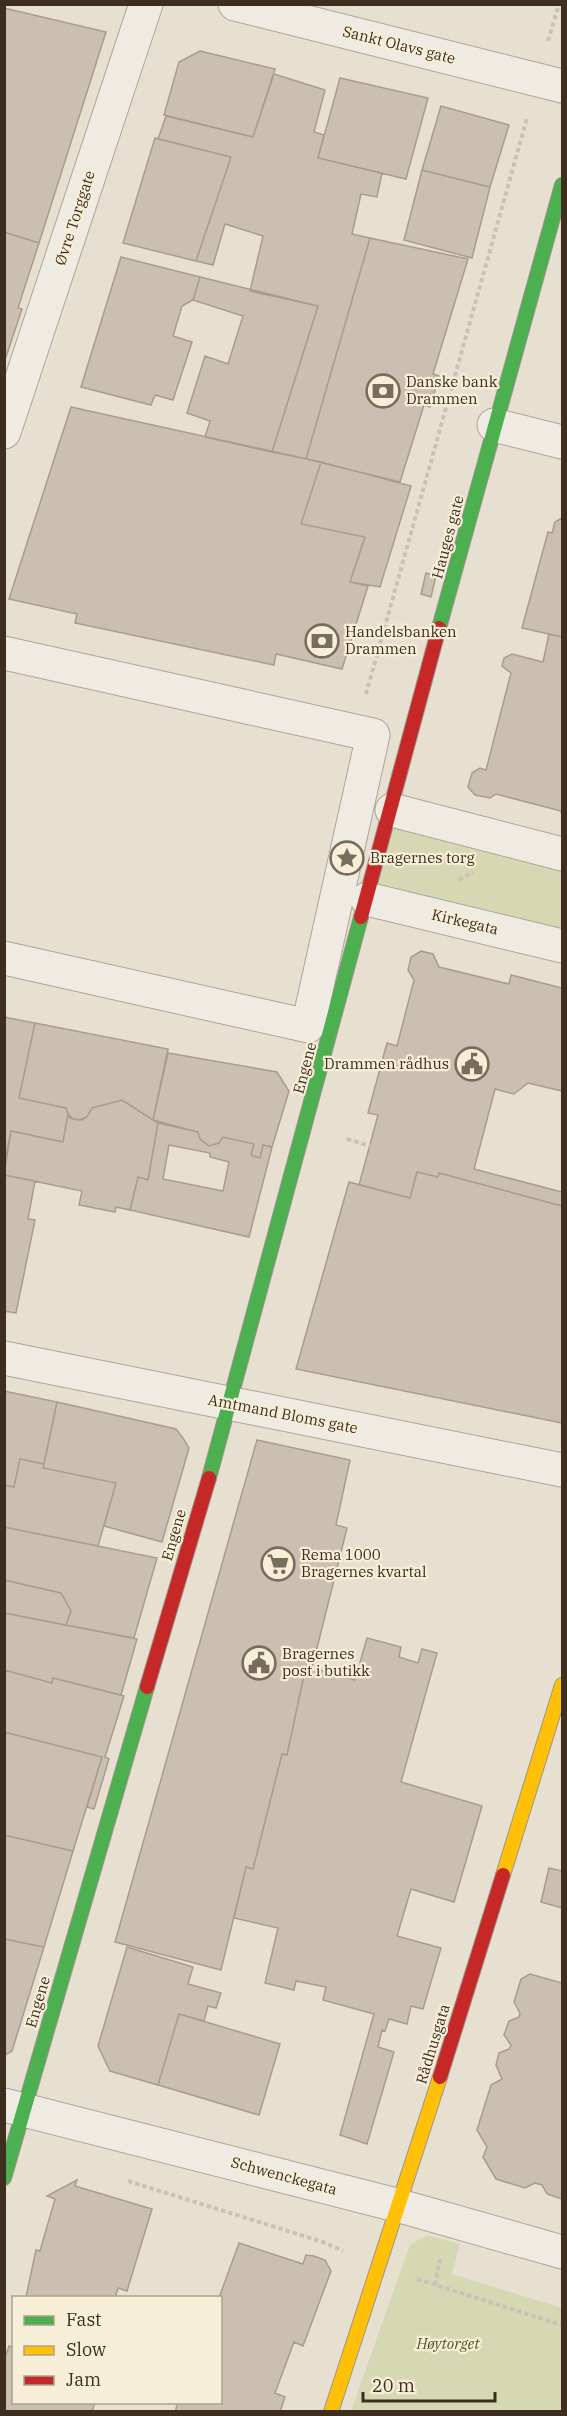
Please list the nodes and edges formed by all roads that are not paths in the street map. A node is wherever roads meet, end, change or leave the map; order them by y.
1 (146, 4) edge
2 (235, 4) edge
3 (550, 82) edge
4 (562, 184) edge
5 (494, 425) junction
6 (4, 432) edge
7 (562, 442) edge
8 (4, 653) edge
9 (392, 810) junction
10 (562, 854) edge
11 (368, 899) junction
12 (562, 946) edge
13 (4, 958) edge
14 (4, 1358) edge
15 (230, 1404) junction
16 (562, 1470) edge
17 (562, 1684) edge
18 (14, 2107) edge
19 (4, 2178) edge
20 (400, 2206) junction
21 (562, 2252) edge
22 (331, 2412) edge

1 - 6 street, Øvre Torggate
2 - 3 street, Sankt Olavs gate
4 - 5 street, Hauges gate
5 - 7 street
5 - 9 street, Hauges gate
8 - 13 street
9 - 10 street
9 - 11 street, Hauges gate
11 - 12 street, Kirkegata
11 - 15 street, Engene
14 - 15 street, Amtmand Bloms gate
15 - 16 street, Amtmand Bloms gate
15 - 18 street, Engene
17 - 20 street, Rådhusgata
18 - 19 street, Engene
18 - 20 street, Schwenckegata
20 - 21 street, Schwenckegata
20 - 22 street, Rådhusgata

